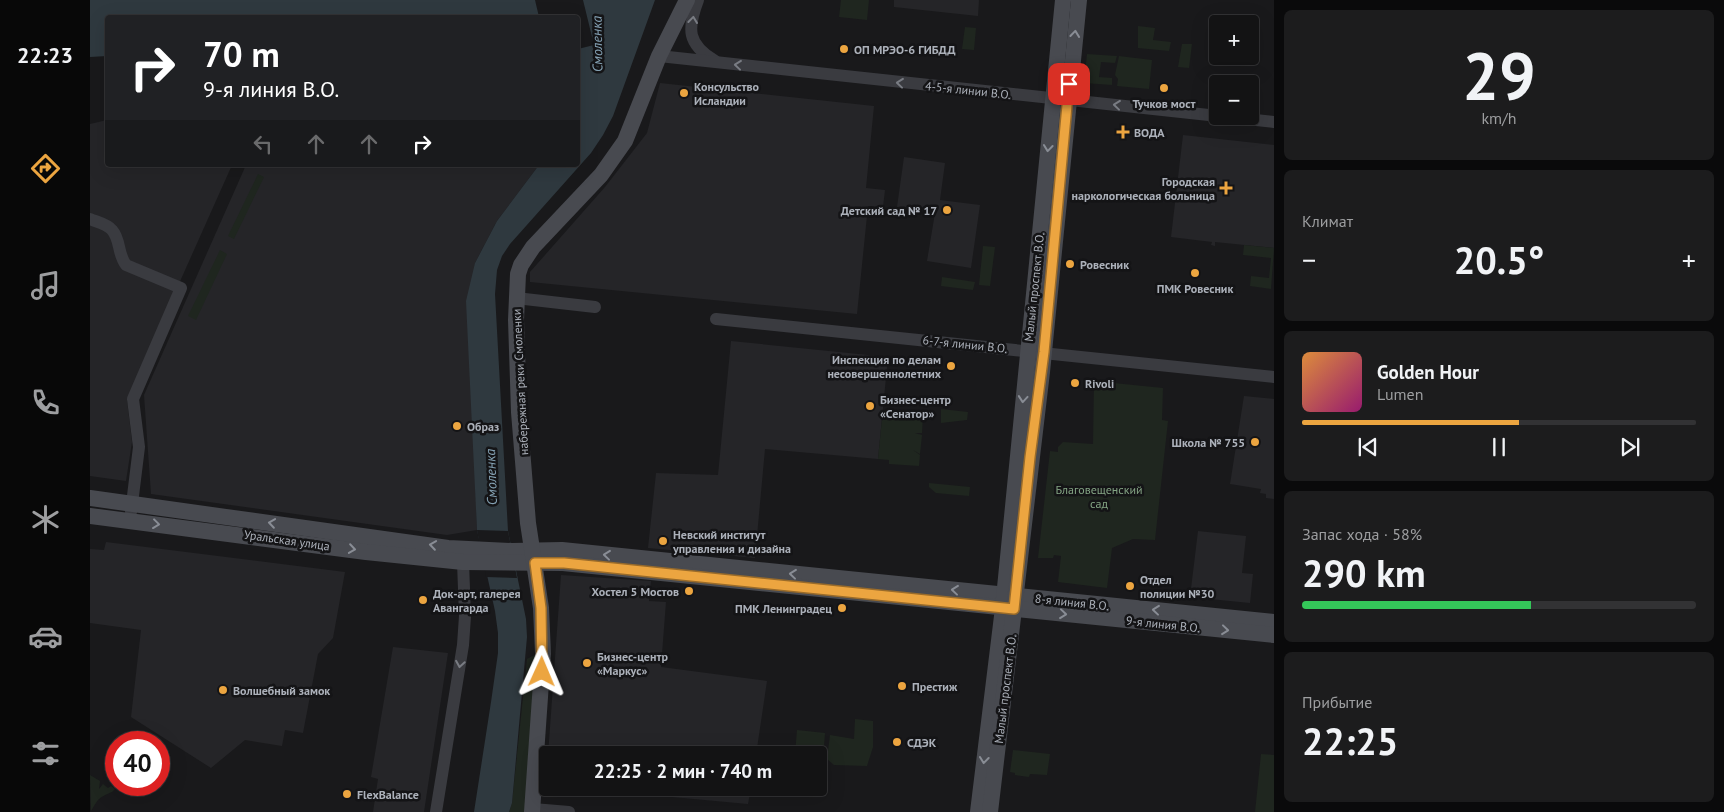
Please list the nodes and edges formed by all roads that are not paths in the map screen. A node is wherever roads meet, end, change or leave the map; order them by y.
1 (1063, 0) edge
2 (1078, 0) edge
3 (690, 1) edge
4 (659, 56) junction
5 (719, 63) junction
6 (1060, 100) junction
7 (1209, 115) edge
8 (1259, 120) edge
9 (1274, 122) edge
10 (90, 219) edge
11 (516, 298) junction
12 (595, 307) dead end
13 (716, 319) dead end
14 (1036, 351) junction
15 (1274, 377) edge
16 (90, 498) edge
17 (132, 504) junction
18 (90, 516) edge
19 (130, 520) junction
20 (482, 556) junction
21 (533, 557) junction
22 (464, 562) junction
23 (1009, 602) junction
24 (1274, 622) edge
25 (1274, 635) edge
26 (532, 811) edge
27 (436, 812) edge
28 (569, 812) edge
29 (978, 812) edge
30 (990, 812) edge

1 - 6 main road, Малый проспект В.О.
6 -> 2 main road, Малый проспект В.О.
3 - 4 main road, набережная реки Смоленки
5 -> 3 street, 4-5-я линии В.О.
4 - 5 street, 4-5-я линии В.О.
4 - 11 main road, набережная реки Смоленки
6 -> 5 street, 4-5-я линии В.О.
7 -> 6 street, 4-5-я линии В.О.
6 - 14 main road, Малый проспект В.О.
8 - 9 street, 4-5-я линии В.О.
10 - 17 street
11 - 12 street
11 - 21 main road, набережная реки Смоленки
13 - 14 street, 6-7-я линии В.О.
14 - 15 street, 6-7-я линии В.О.
14 - 23 main road, Малый проспект В.О.
16 - 17 main road, Уральская улица
17 - 19 street
20 -> 17 main road, Уральская улица
18 - 19 main road, Уральская улица
19 -> 22 main road, Уральская улица
20 - 21 main road
20 - 22 main road, Уральская улица
21 - 23 main road, 8-я линия В.О.
21 - 26 main road, набережная реки Смоленки
22 -> 27 street
24 -> 23 main road, 8-я линия В.О.
23 -> 25 main road, 9-я линия В.О.
23 -> 29 main road, Малый проспект В.О.
23 - 30 main road, Малый проспект В.О.
26 - 28 street

